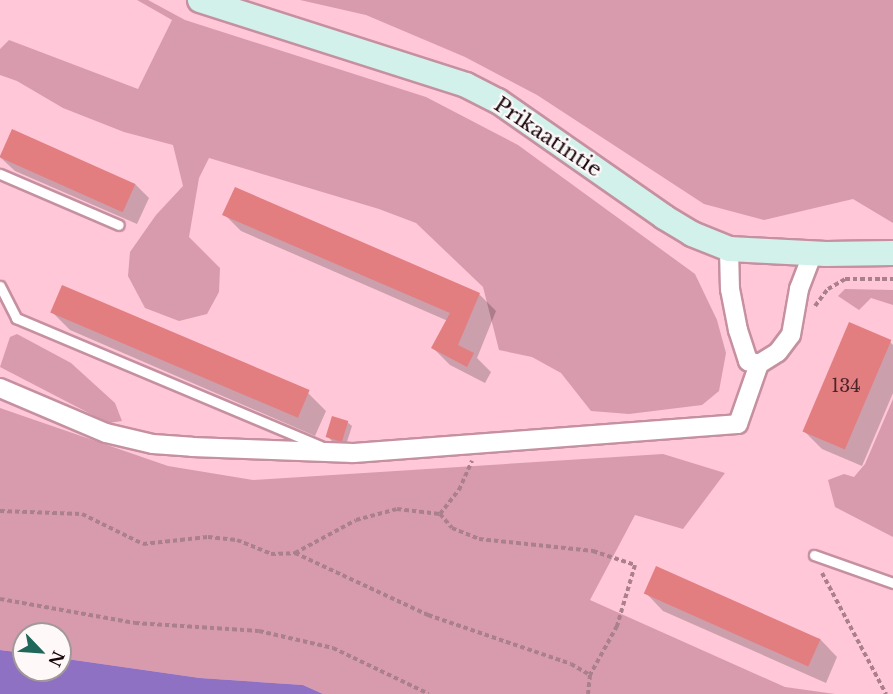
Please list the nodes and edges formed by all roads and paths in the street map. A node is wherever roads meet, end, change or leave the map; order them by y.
1 (200, 0) edge
2 (0, 174) edge
3 (119, 225) dead end
4 (729, 249) junction
5 (813, 253) junction
6 (893, 253) edge
7 (893, 279) edge
8 (0, 286) edge
9 (813, 308) dead end
10 (759, 364) junction
11 (0, 388) edge
12 (480, 444) junction
13 (333, 452) junction
14 (0, 511) edge
15 (440, 514) junction
16 (295, 553) junction
17 (814, 555) joint
18 (893, 583) edge
19 (0, 599) edge
20 (591, 675) junction
21 (429, 694) edge
22 (588, 694) edge
23 (886, 694) edge

1 - 4 street, Prikaatintie
2 - 3 lane
4 - 5 street, Prikaatintie
4 - 10 street
5 - 6 street, Prikaatintie
5 - 10 street
7 - 9 path
8 - 13 lane
10 - 12 street
11 - 13 street
12 - 13 street
12 - 15 path
14 - 16 path
15 - 16 path
15 - 20 path
16 - 20 path
17 - 18 lane
17 - 23 path
19 - 21 path
20 - 22 path

